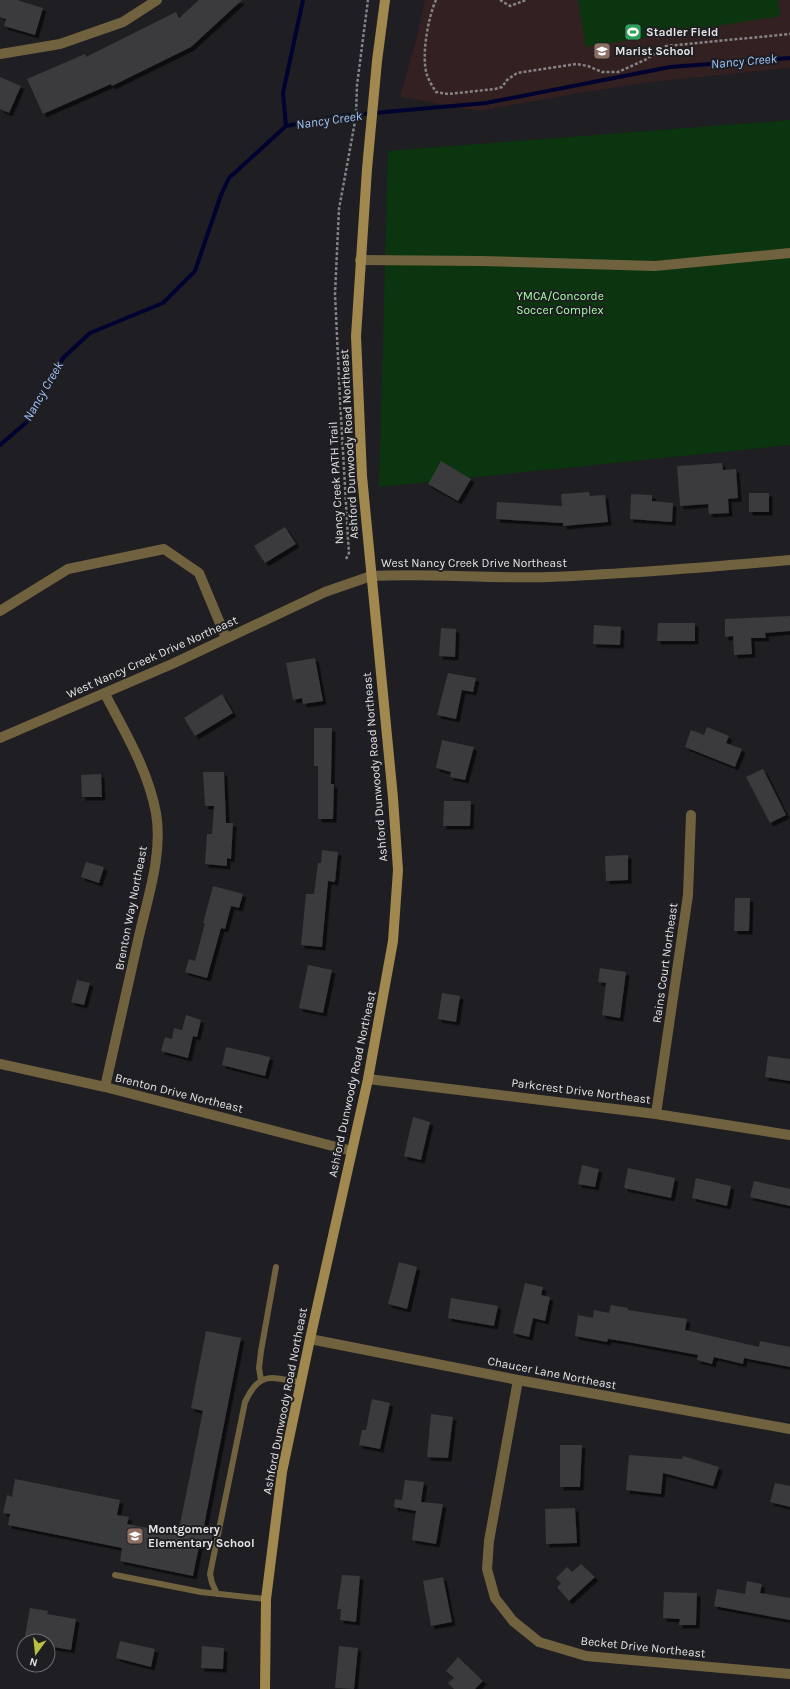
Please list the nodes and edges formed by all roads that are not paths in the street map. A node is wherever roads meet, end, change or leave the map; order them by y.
1 (157, 0) edge
2 (385, 0) edge
3 (0, 54) edge
4 (790, 253) edge
5 (360, 260) junction
6 (790, 560) edge
7 (371, 576) junction
8 (0, 611) edge
9 (226, 638) junction
10 (104, 694) junction
11 (0, 738) edge
12 (691, 815) dead end
13 (0, 1064) edge
14 (368, 1078) junction
15 (105, 1087) junction
16 (656, 1114) junction
17 (790, 1135) edge
18 (352, 1151) junction
19 (276, 1267) dead end
20 (310, 1339) junction
21 (261, 1380) junction
22 (518, 1380) junction
23 (301, 1382) junction
24 (790, 1429) edge
25 (115, 1575) dead end
26 (217, 1594) junction
27 (266, 1599) junction
28 (790, 1674) edge
29 (265, 1689) edge

1 - 3 street
2 - 5 main road, Ashford Dunwoody Road Northeast
4 - 5 street
5 - 7 main road, Ashford Dunwoody Road Northeast
6 - 7 street, West Nancy Creek Drive Northeast
7 - 9 street, West Nancy Creek Drive Northeast
7 - 14 main road, Ashford Dunwoody Road Northeast
8 - 9 street
9 - 10 street, West Nancy Creek Drive Northeast
10 - 11 street, West Nancy Creek Drive Northeast
10 - 15 street, Brenton Way Northeast
12 - 16 street, Rains Court Northeast
13 - 15 street, Brenton Drive Northeast
14 - 16 street, Parkcrest Drive Northeast
14 - 18 main road, Ashford Dunwoody Road Northeast
15 - 18 street, Brenton Drive Northeast
16 - 17 street, Parkcrest Drive Northeast
18 - 20 main road, Ashford Dunwoody Road Northeast
19 - 21 lane
20 - 22 street, Chaucer Lane Northeast
20 - 23 main road, Ashford Dunwoody Road Northeast
21 - 23 lane
21 - 26 lane
22 - 24 street, Chaucer Lane Northeast
22 - 28 street, Becket Drive Northeast
23 - 27 main road, Ashford Dunwoody Road Northeast
25 - 26 lane
26 - 27 lane
27 - 29 main road, Ashford Dunwoody Road Northeast

